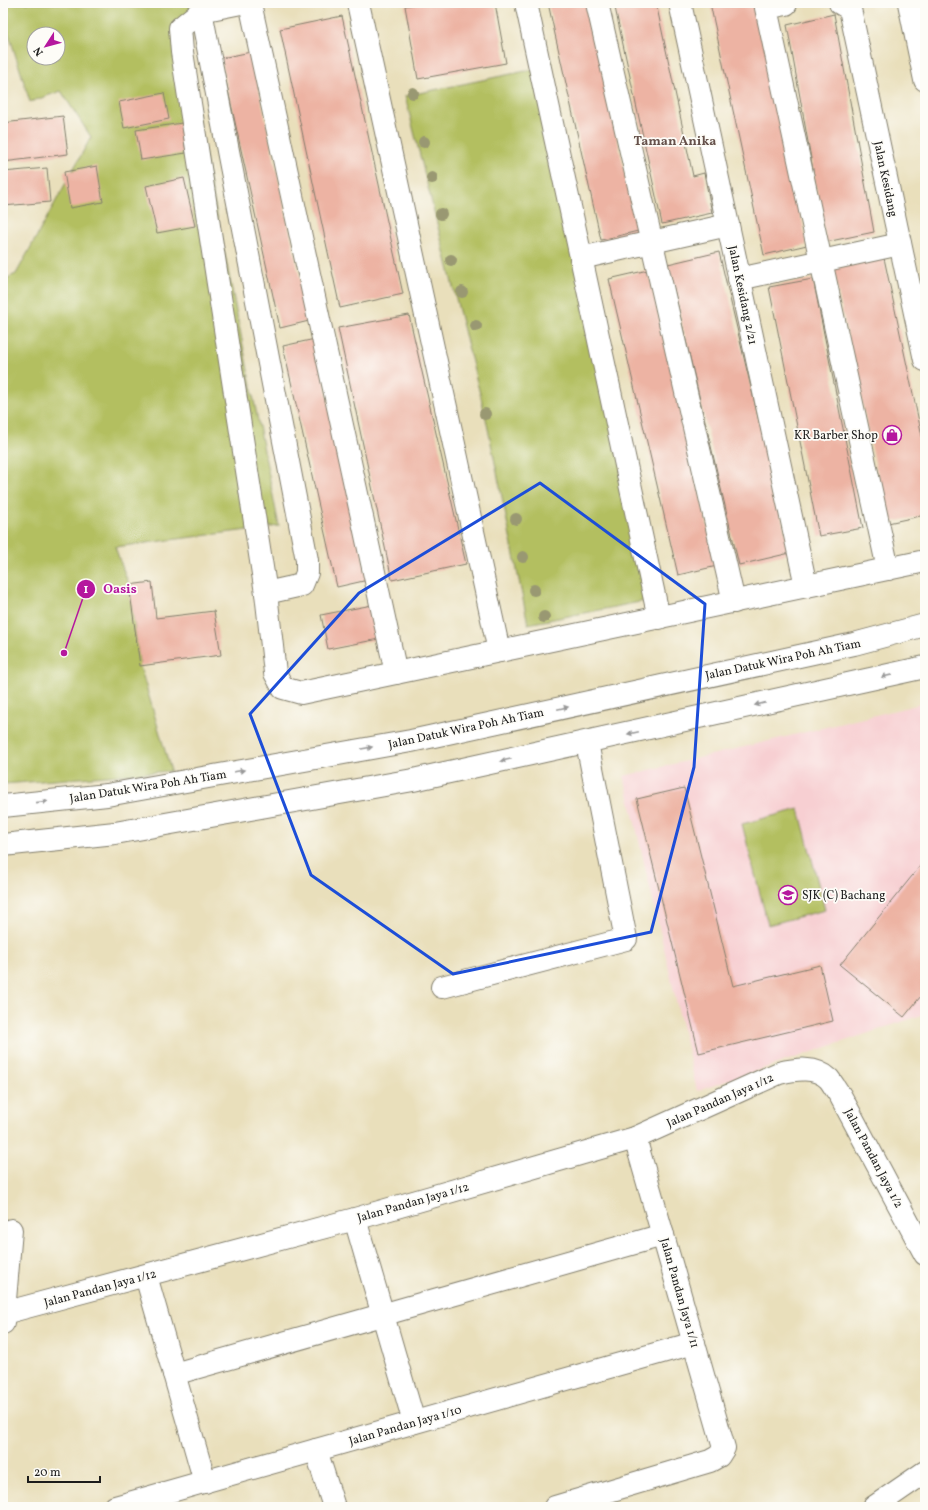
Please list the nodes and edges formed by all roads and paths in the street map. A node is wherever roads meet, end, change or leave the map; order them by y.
1 (241, 3) edge
2 (250, 3) edge
3 (358, 3) edge
4 (526, 3) edge
5 (597, 3) edge
6 (680, 3) edge
7 (789, 3) edge
8 (840, 3) edge
9 (909, 3) edge
10 (201, 11) junction
11 (925, 80) edge
12 (728, 225) junction
13 (652, 242) junction
14 (900, 244) junction
15 (581, 258) junction
16 (821, 261) junction
17 (739, 278) junction
18 (925, 360) edge
19 (925, 561) edge
20 (888, 569) junction
21 (806, 586) junction
22 (266, 593) junction
23 (734, 602) junction
24 (659, 618) junction
25 (925, 625) edge
26 (499, 651) junction
27 (925, 667) edge
28 (396, 673) junction
29 (587, 743) junction
30 (3, 806) edge
31 (3, 845) edge
32 (442, 987) dead end
33 (813, 1070) joint
34 (635, 1138) junction
35 (356, 1219) junction
36 (11, 1230) dead end
37 (663, 1235) junction
38 (925, 1254) edge
39 (146, 1276) junction
40 (383, 1314) junction
41 (3, 1318) edge
42 (694, 1343) junction
43 (174, 1374) junction
44 (414, 1422) junction
45 (316, 1450) junction
46 (925, 1472) edge
47 (205, 1482) junction
48 (115, 1507) edge
49 (334, 1507) edge
50 (555, 1507) edge
51 (874, 1507) edge

1 - 10 street
2 - 28 street
3 - 26 street
4 - 15 street
5 - 13 street
6 - 12 street, Jalan Kesidang 2/21
7 - 16 street
8 - 14 street, Jalan Kesidang
9 - 11 street
10 - 22 street
10 - 22 street
12 - 13 street
12 - 17 street, Jalan Kesidang 2/21
13 - 15 street
13 - 23 street
14 - 16 street
14 - 18 street, Jalan Kesidang
15 - 24 street
16 - 17 street
16 - 20 street
17 - 21 street, Jalan Kesidang 2/21
19 - 20 street
20 - 21 street
21 - 23 street
22 - 28 street
23 - 24 street
24 - 26 street
30 -> 25 street, Jalan Datuk Wira Poh Ah Tiam
26 - 28 street
27 -> 29 street
29 -> 31 street
29 - 32 street
33 - 34 street, Jalan Pandan Jaya 1/12
33 - 38 street, Jalan Pandan Jaya 1/2
34 - 35 street, Jalan Pandan Jaya 1/12
34 - 37 street, Jalan Pandan Jaya 1/11
35 - 39 street, Jalan Pandan Jaya 1/12
35 - 40 street
36 - 41 street
37 - 40 street
37 - 42 street, Jalan Pandan Jaya 1/11
39 - 41 street, Jalan Pandan Jaya 1/12
39 - 43 street
40 - 43 street
40 - 44 street
42 - 44 street, Jalan Pandan Jaya 1/10
42 - 50 street, Jalan Pandan Jaya 1/11
43 - 47 street
44 - 45 street, Jalan Pandan Jaya 1/10
45 - 47 street, Jalan Pandan Jaya 1/10
45 - 49 street
46 - 51 street
47 - 48 street, Jalan Pandan Jaya 1/10

